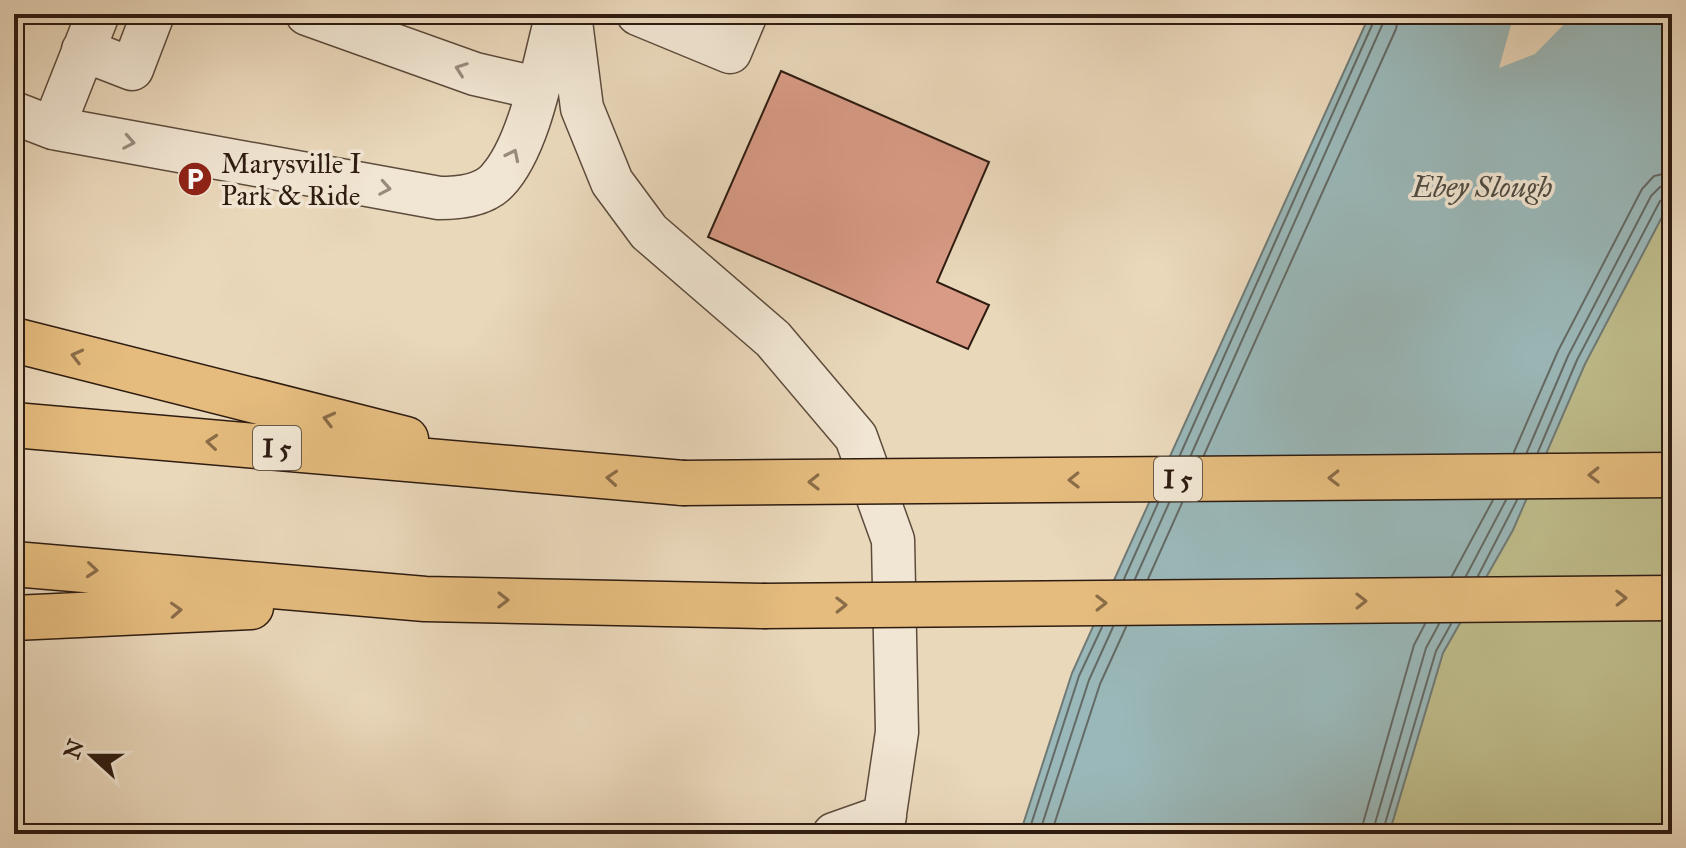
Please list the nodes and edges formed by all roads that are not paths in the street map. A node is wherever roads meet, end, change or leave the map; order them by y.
1 (153, 14) edge
2 (307, 14) edge
3 (557, 14) edge
4 (570, 14) edge
5 (638, 14) edge
6 (746, 14) edge
7 (91, 32) edge
8 (536, 88) junction
9 (14, 113) edge
10 (53, 128) junction
11 (14, 340) edge
12 (14, 425) edge
13 (540, 472) junction
14 (1672, 475) edge
15 (14, 564) edge
16 (1672, 598) edge
17 (425, 599) junction
18 (14, 618) edge
19 (884, 825) edge
20 (834, 834) edge

1 - 7 street
8 -> 2 street
3 - 8 street
4 - 19 street
5 - 6 street
7 - 10 street
10 -> 8 street
9 - 10 street
13 -> 11 highway
13 -> 12 highway, I 5
14 -> 13 highway, I 5, bridge
15 -> 17 highway
17 -> 16 highway, bridge
18 -> 17 highway
19 - 20 street

